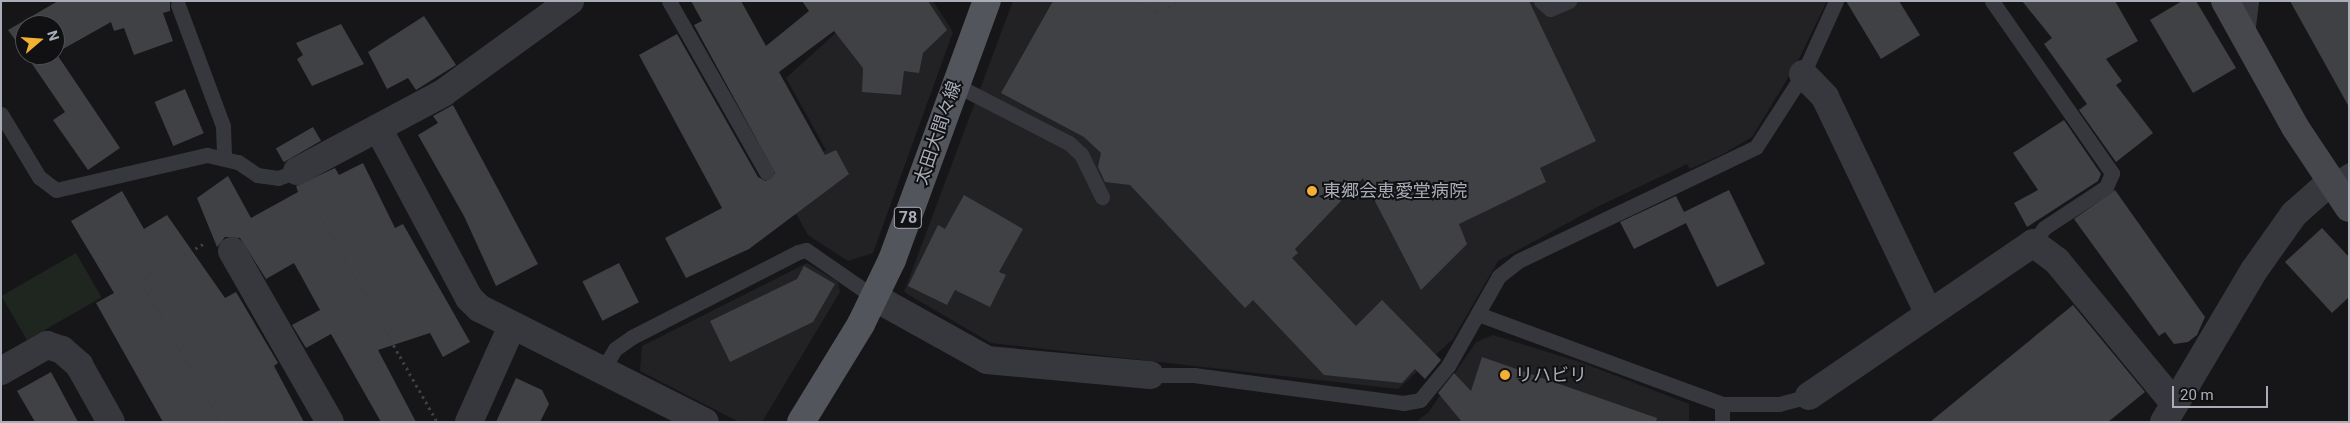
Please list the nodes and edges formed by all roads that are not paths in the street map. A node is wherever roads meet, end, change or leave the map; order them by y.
1 (570, 1) edge
2 (669, 1) edge
3 (986, 1) edge
4 (1541, 1) edge
5 (1570, 1) edge
6 (1836, 1) edge
7 (1992, 1) edge
8 (2225, 1) edge
9 (178, 5) dead end
10 (2243, 14) edge
11 (1803, 74) junction
12 (954, 84) junction
13 (1, 114) edge
14 (379, 130) junction
15 (224, 158) junction
16 (766, 172) dead end
17 (2340, 176) edge
18 (302, 183) joint
19 (1102, 197) dead end
20 (2349, 208) edge
21 (2033, 243) junction
22 (232, 251) road end
23 (874, 297) junction
24 (1928, 312) junction
25 (1478, 314) junction
26 (512, 326) junction
27 (603, 368) junction
28 (1, 371) edge
29 (1150, 374) joint
30 (1809, 396) joint
31 (1722, 404) junction
32 (2170, 413) edge
33 (111, 422) edge
34 (330, 422) edge
35 (469, 422) edge
36 (705, 422) edge
37 (801, 422) edge
38 (1722, 422) edge

1 - 14 street
2 - 16 lane
3 - 12 main road, 太田大間々線 / 78
4 - 5 lane
6 - 11 lane
7 - 21 lane
8 - 10 street
9 - 15 lane
10 - 17 street
11 - 24 street
11 - 25 lane
12 - 19 lane
12 - 23 main road, 太田大間々線 / 78
13 - 15 lane
14 - 18 street
14 - 26 street
15 - 18 lane
17 - 20 street
17 - 32 street
21 - 24 street
21 - 32 street
22 - 34 street
23 - 27 lane
23 - 29 street
23 - 37 main road, 太田大間々線 / 78
24 - 30 street
25 - 29 lane
25 - 31 lane
26 - 27 street
26 - 35 street
27 - 36 street
28 - 33 street
30 - 31 lane
31 - 38 lane

